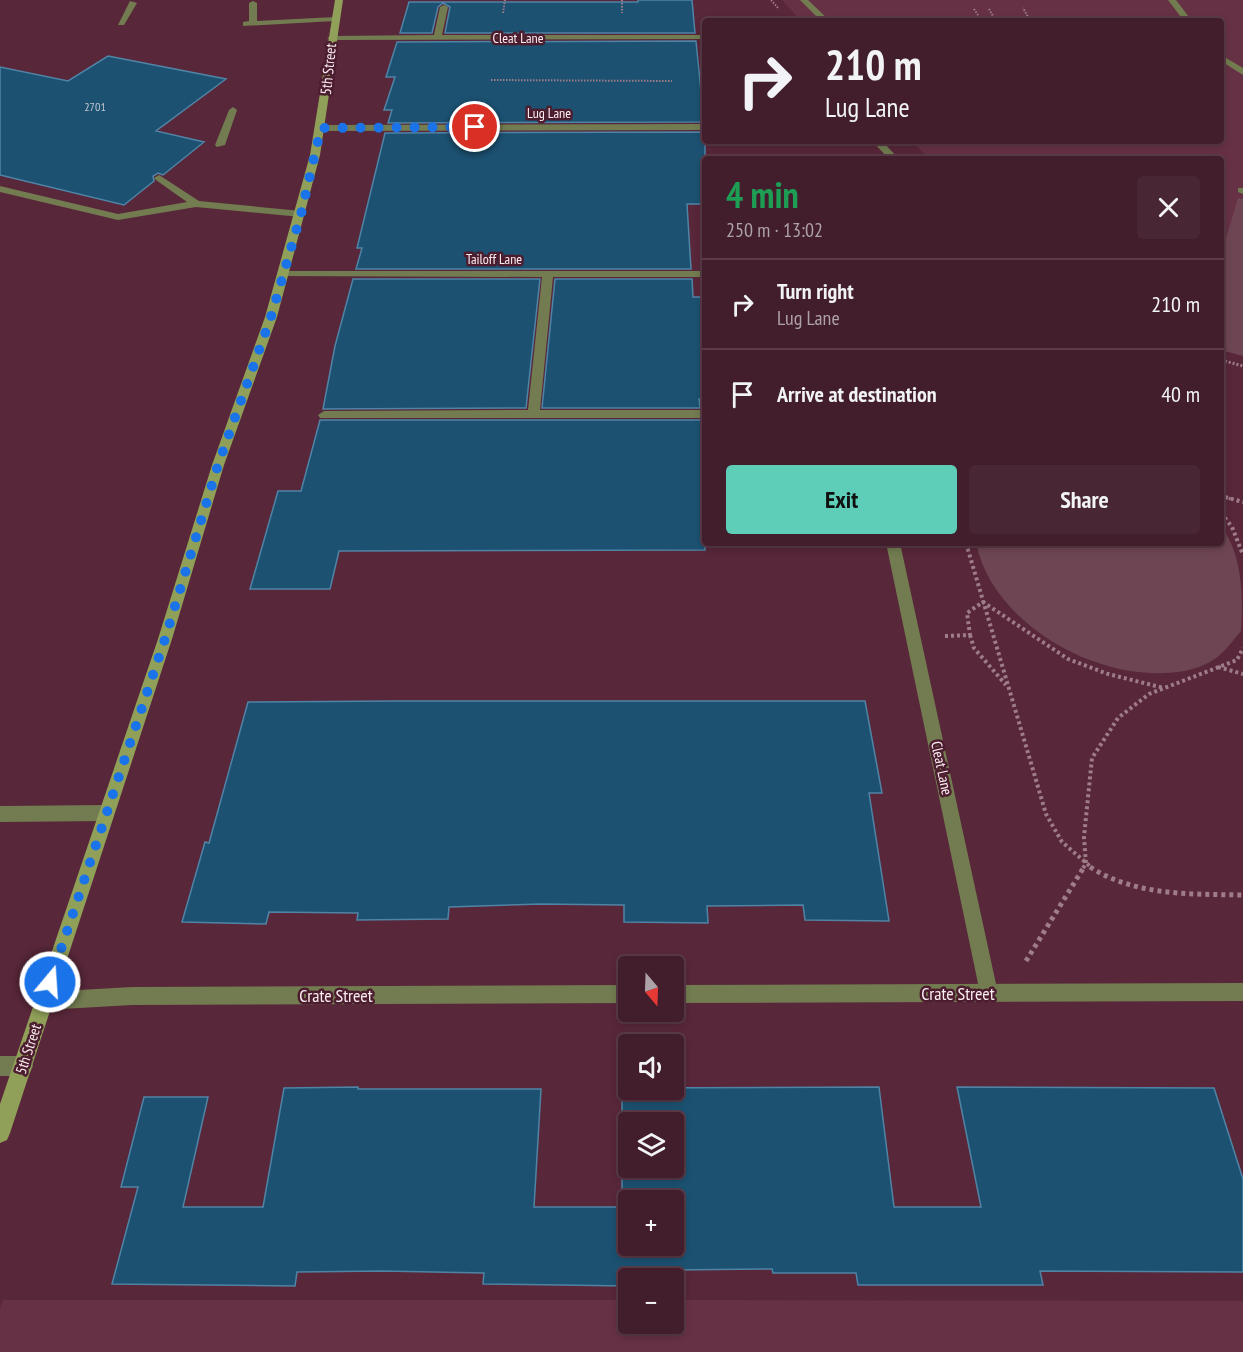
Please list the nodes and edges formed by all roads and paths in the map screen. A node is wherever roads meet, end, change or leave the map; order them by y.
1 (339, 0) edge
2 (804, 0) edge
3 (1172, 0) edge
4 (133, 3) dead end
5 (254, 3) dead end
6 (444, 7) dead end
7 (1023, 8) dead end
8 (974, 9) dead end
9 (989, 9) dead end
10 (823, 18) edge
11 (980, 18) joint
12 (994, 18) junction
13 (1186, 18) edge
14 (335, 19) junction
15 (121, 23) dead end
16 (702, 37) edge
17 (332, 38) junction
18 (437, 38) junction
19 (1224, 59) edge
20 (1243, 72) edge
21 (491, 80) dead end
22 (672, 81) dead end
23 (233, 110) dead end
24 (702, 127) edge
25 (321, 128) junction
26 (880, 144) edge
27 (220, 145) dead end
28 (891, 156) edge
29 (159, 178) dead end
30 (0, 189) edge
31 (196, 204) junction
32 (301, 214) junction
33 (284, 274) junction
34 (548, 274) junction
35 (702, 274) edge
36 (1224, 361) edge
37 (1243, 366) edge
38 (534, 414) junction
39 (702, 414) edge
40 (324, 415) dead end
41 (1224, 497) edge
42 (1243, 502) edge
43 (1224, 517) edge
44 (894, 546) edge
45 (967, 546) edge
46 (1243, 555) edge
47 (983, 602) junction
48 (970, 635) junction
49 (945, 636) dead end
50 (1243, 648) edge
51 (1218, 667) junction
52 (1243, 674) edge
53 (1007, 686) junction
54 (1165, 688) junction
55 (106, 813) junction
56 (0, 814) edge
57 (1086, 864) junction
58 (1243, 895) edge
59 (998, 992) junction
60 (1243, 992) edge
61 (618, 994) edge
62 (684, 994) edge
63 (44, 1001) junction
64 (0, 1066) edge
65 (23, 1066) junction
66 (0, 1133) edge

1 - 14 street, 5th Street
2 - 10 street
3 - 13 street
4 - 15 street
5 - 14 street
6 - 18 street
7 - 12 path
8 - 11 path
9 - 12 path
11 - 12 path
14 - 17 street, 5th Street
16 - 18 street, Cleat Lane
17 - 18 street, Cleat Lane
17 - 25 street, 5th Street
19 - 20 street
21 - 22 path
23 - 27 street
24 - 25 street, Lug Lane
25 - 32 street, 5th Street
26 - 28 street
29 - 31 street
30 - 31 street
31 - 32 street
32 - 33 street, 5th Street
33 - 34 street, Tailoff Lane
33 - 55 street, 5th Street
34 - 35 street, Tailoff Lane
34 - 38 street
36 - 37 path
38 - 39 street
38 - 40 street
41 - 42 path
43 - 46 path
44 - 59 street, Cleat Lane
45 - 47 path
47 - 48 path
47 - 53 path
47 - 54 path
48 - 49 path
48 - 53 path
50 - 51 path
51 - 52 path
51 - 54 path
53 - 57 path
54 - 57 path
55 - 56 street
55 - 63 street, 5th Street
57 - 58 path
57 - 59 path
59 - 60 street, Crate Street
59 - 62 street, Crate Street
61 - 63 street, Crate Street
63 - 65 street, 5th Street
64 - 65 street
65 - 66 street, 5th Street

